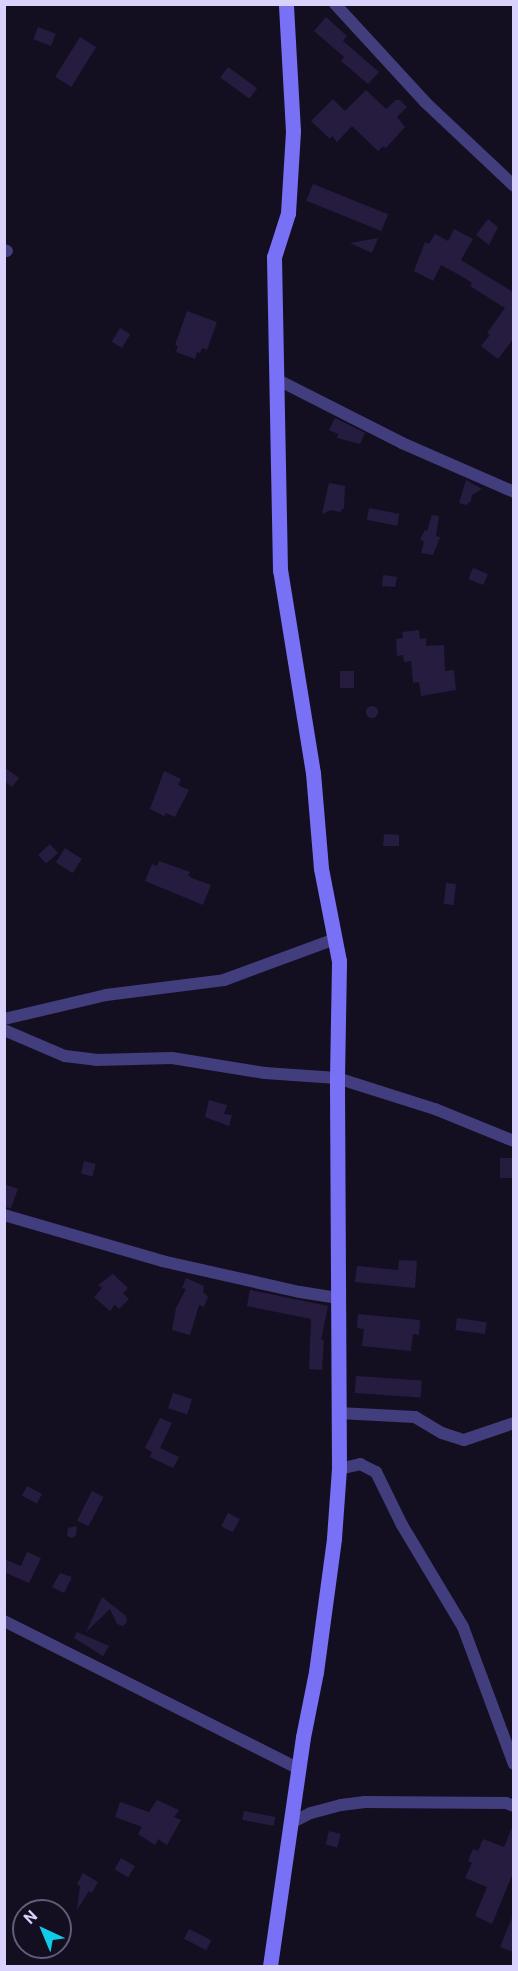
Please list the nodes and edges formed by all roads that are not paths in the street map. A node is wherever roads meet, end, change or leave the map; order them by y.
1 (286, 4) edge
2 (335, 4) edge
3 (513, 186) edge
4 (278, 380) junction
5 (513, 492) edge
6 (335, 939) junction
7 (4, 1019) edge
8 (4, 1030) edge
9 (337, 1078) junction
10 (513, 1140) edge
11 (4, 1215) edge
12 (339, 1298) junction
13 (338, 1413) junction
14 (513, 1423) edge
15 (339, 1469) junction
16 (4, 1621) edge
17 (513, 1764) edge
18 (299, 1769) junction
19 (513, 1806) edge
20 (291, 1823) junction
21 (270, 1966) edge

1 - 4 street
2 - 3 street
4 - 5 street
4 - 6 street
6 - 7 street
6 - 9 street
8 - 9 street
9 - 10 street
9 - 12 street
11 - 12 street
12 - 13 street
13 - 14 street
13 - 15 street
15 - 17 street
15 - 18 street
16 - 18 street
18 - 20 street
19 - 20 street
20 - 21 street

